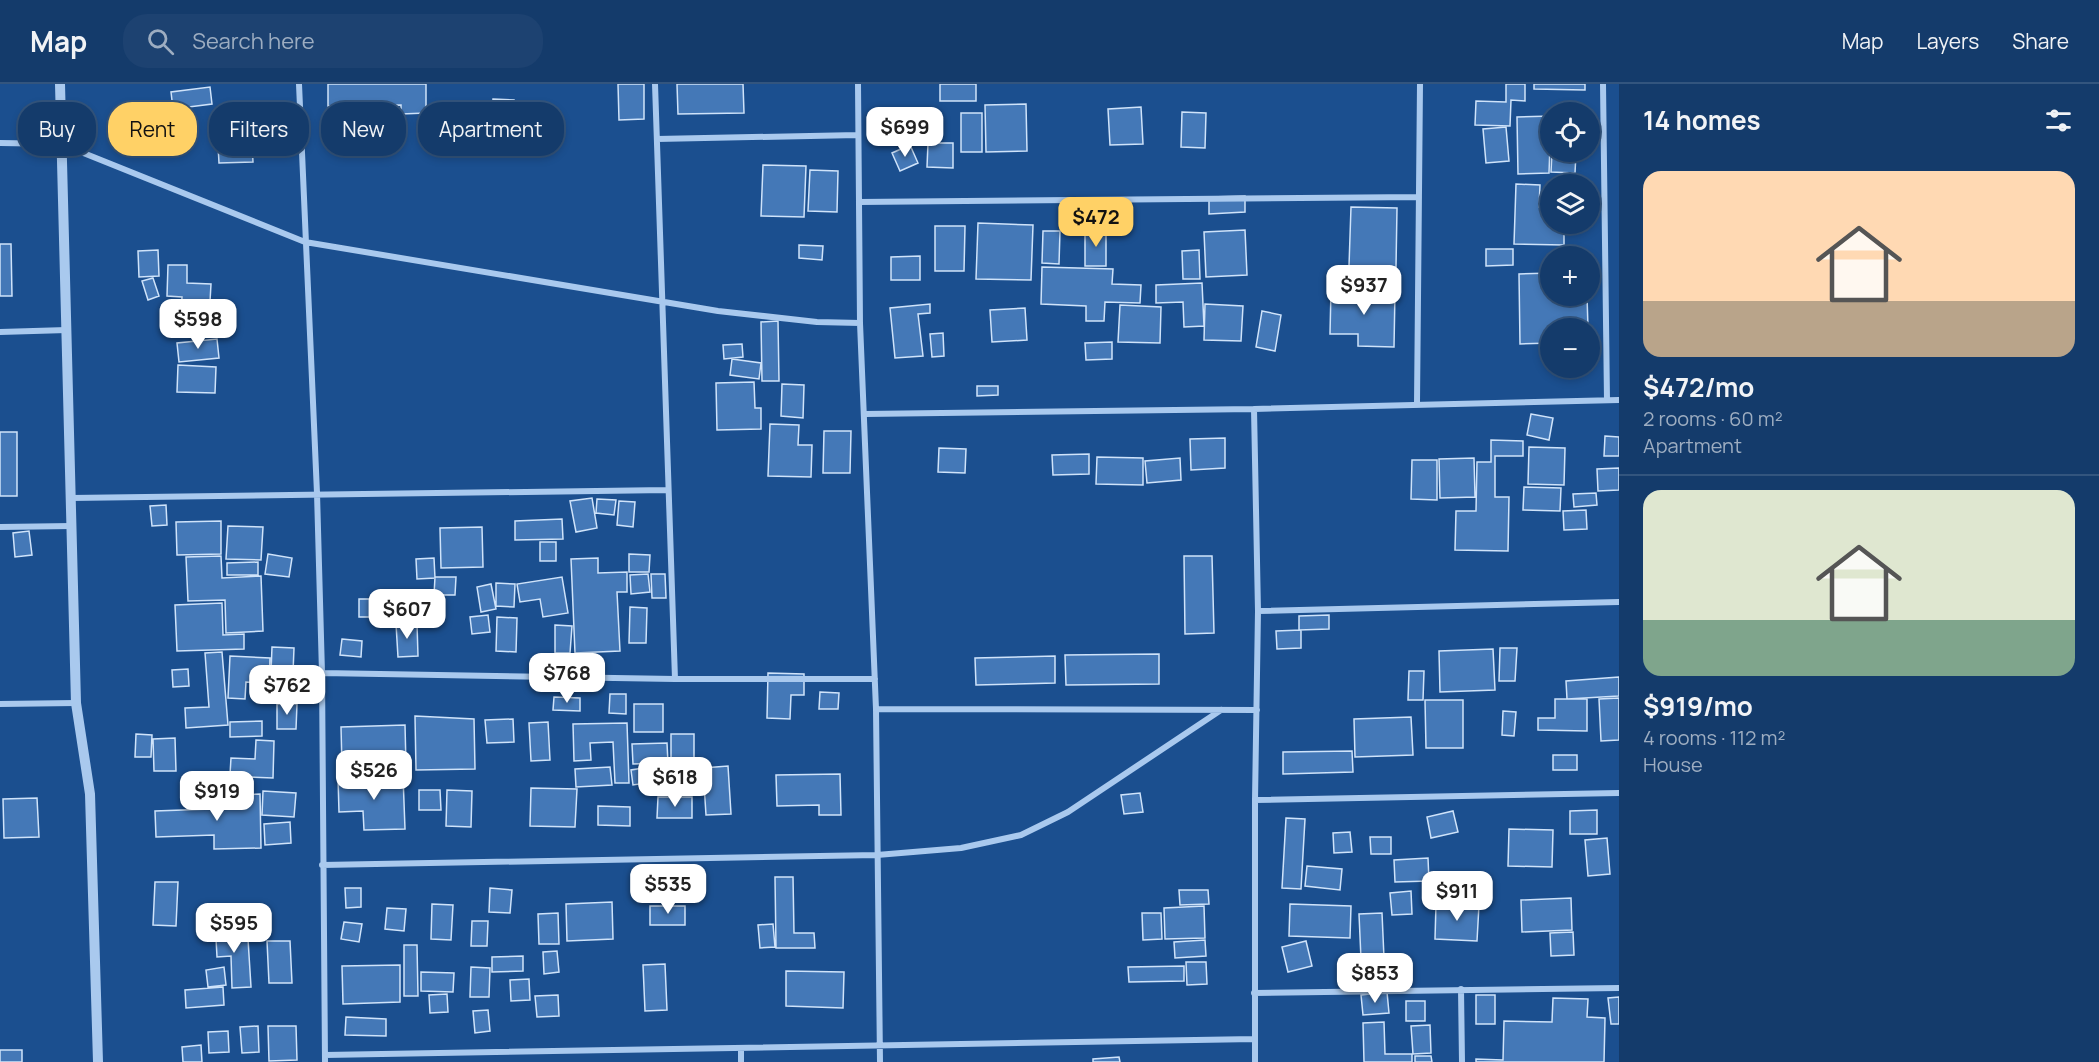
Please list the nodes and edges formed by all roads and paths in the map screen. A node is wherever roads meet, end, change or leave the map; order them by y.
1 (60, 84) edge
2 (299, 84) edge
3 (655, 84) edge
4 (858, 84) edge
5 (1420, 84) edge
6 (1603, 84) edge
7 (60, 102) edge
8 (858, 135) junction
9 (657, 139) junction
10 (0, 143) edge
11 (18, 143) edge
12 (61, 156) edge
13 (91, 156) edge
14 (1419, 197) junction
15 (859, 202) junction
16 (305, 242) junction
17 (662, 300) junction
18 (860, 323) junction
19 (67, 330) junction
20 (0, 332) edge
21 (1607, 400) junction
22 (1619, 400) edge
23 (1417, 404) junction
24 (1254, 409) junction
25 (865, 414) junction
26 (667, 490) junction
27 (318, 493) junction
28 (71, 498) junction
29 (72, 526) junction
30 (0, 527) edge
31 (1619, 602) edge
32 (1258, 610) junction
33 (322, 673) junction
34 (675, 679) junction
35 (875, 679) junction
36 (76, 703) junction
37 (0, 704) edge
38 (876, 709) junction
39 (1221, 710) junction
40 (1257, 710) junction
41 (1619, 793) edge
42 (1255, 800) junction
43 (877, 855) junction
44 (322, 865) junction
45 (1619, 988) edge
46 (1461, 989) junction
47 (1254, 993) junction
48 (1255, 1039) junction
49 (880, 1045) junction
50 (741, 1049) junction
51 (325, 1058) edge
52 (98, 1062) edge
53 (741, 1062) edge
54 (880, 1062) edge
55 (1255, 1062) edge
56 (1462, 1062) edge

1 - 7 street
2 - 16 street
3 - 9 street
4 - 8 street
5 - 14 street
6 - 21 street
8 - 9 street
8 - 15 street
9 - 17 street
10 - 11 street
12 - 19 street
13 - 16 street
14 - 15 street
14 - 23 street
15 - 18 street
16 - 17 street
16 - 27 street
17 - 18 street
17 - 26 street
18 - 25 street
19 - 20 street
19 - 28 street
21 - 22 street
21 - 23 street
23 - 24 street
24 - 25 street
24 - 32 street
25 - 35 street
26 - 27 street
26 - 34 street
27 - 28 street
27 - 33 street
28 - 29 street
29 - 30 street
29 - 36 street
31 - 32 street
32 - 40 street
33 - 34 street
33 - 44 street
34 - 35 street
35 - 38 street
36 - 37 street
36 - 52 street
38 - 39 street
38 - 43 street
39 - 40 street
39 - 43 street
40 - 42 street
41 - 42 street
42 - 47 street
43 - 44 street
43 - 49 street
44 - 51 street
45 - 46 street
46 - 47 street
46 - 56 street
47 - 48 street
48 - 49 street
48 - 55 street
49 - 50 street
49 - 54 street
50 - 51 street
50 - 53 street

